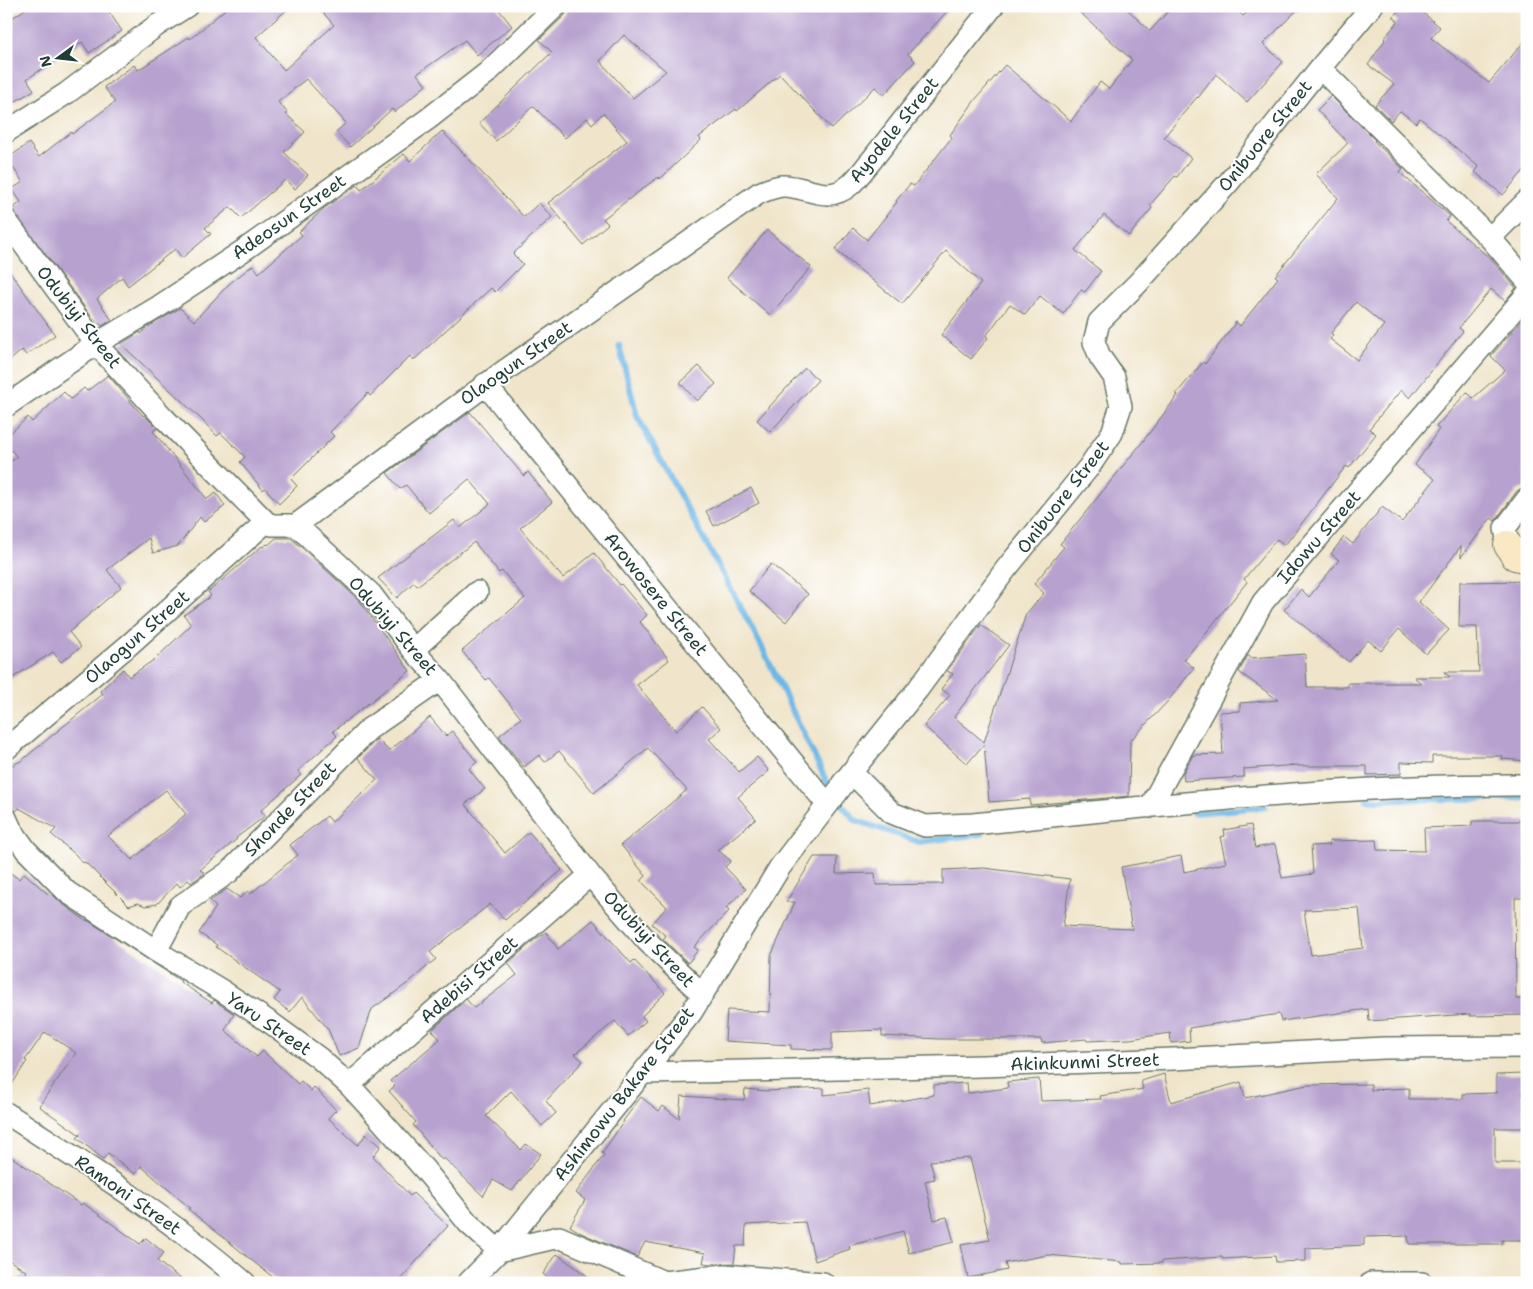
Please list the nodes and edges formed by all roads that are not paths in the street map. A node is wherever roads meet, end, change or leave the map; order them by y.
1 (187, 6) edge
2 (556, 6) edge
3 (993, 6) edge
4 (1372, 6) edge
5 (1320, 68) junction
6 (6, 132) edge
7 (1527, 201) edge
8 (740, 206) joint
9 (6, 220) edge
10 (1490, 238) junction
11 (1527, 281) edge
12 (1527, 294) edge
13 (96, 344) junction
14 (486, 384) junction
15 (6, 406) edge
16 (1527, 499) edge
17 (266, 522) junction
18 (296, 525) junction
19 (1517, 552) edge
20 (477, 592) dead end
21 (413, 650) junction
22 (440, 680) junction
23 (6, 750) edge
24 (847, 778) junction
25 (1527, 785) edge
26 (827, 804) junction
27 (1150, 807) junction
28 (8, 828) edge
29 (590, 875) junction
30 (156, 951) junction
31 (702, 994) junction
32 (1527, 1047) edge
33 (643, 1072) junction
34 (349, 1085) junction
35 (6, 1113) edge
36 (499, 1251) junction
37 (724, 1279) edge
38 (245, 1283) edge
39 (468, 1283) edge
40 (823, 1283) edge
41 (1371, 1283) edge
42 (1422, 1283) edge

1 - 6 street
2 - 13 street, Adeosun Street
3 - 8 street, Ayodele Street
4 - 5 street, Onibuore Street
5 - 10 street, Onibuore Street
5 - 24 street, Onibuore Street
7 - 10 street
8 - 14 street, Olaogun Street
9 - 13 street, Odubiyi Street
10 - 11 street, Onibuore Street
12 - 27 street, Idowu Street
13 - 15 street, Adeosun Street
13 - 17 street, Odubiyi Street
14 - 18 street, Olaogun Street
14 - 26 street, Arowosere Street
16 - 19 street
17 - 18 street
17 - 23 street, Olaogun Street
18 - 21 street, Odubiyi Street
20 - 21 street
21 - 22 street, Odubiyi Street
22 - 29 street, Odubiyi Street
22 - 30 street, Shonde Street
24 - 26 street, Onibuore Street
24 - 27 street
25 - 27 street
26 - 31 street, Ashimowu Bakare Street
28 - 30 street, Yaru Street
29 - 31 street, Odubiyi Street
29 - 34 street, Adebisi Street
30 - 34 street, Yaru Street
31 - 33 street, Ashimowu Bakare Street
32 - 33 street, Akinkunmi Street
33 - 36 street, Ashimowu Bakare Street
34 - 36 street, Yaru Street
35 - 38 street, Ramoni Street
36 - 37 street
36 - 39 street, Ashimowu Bakare Street
37 - 40 street
41 - 42 street

